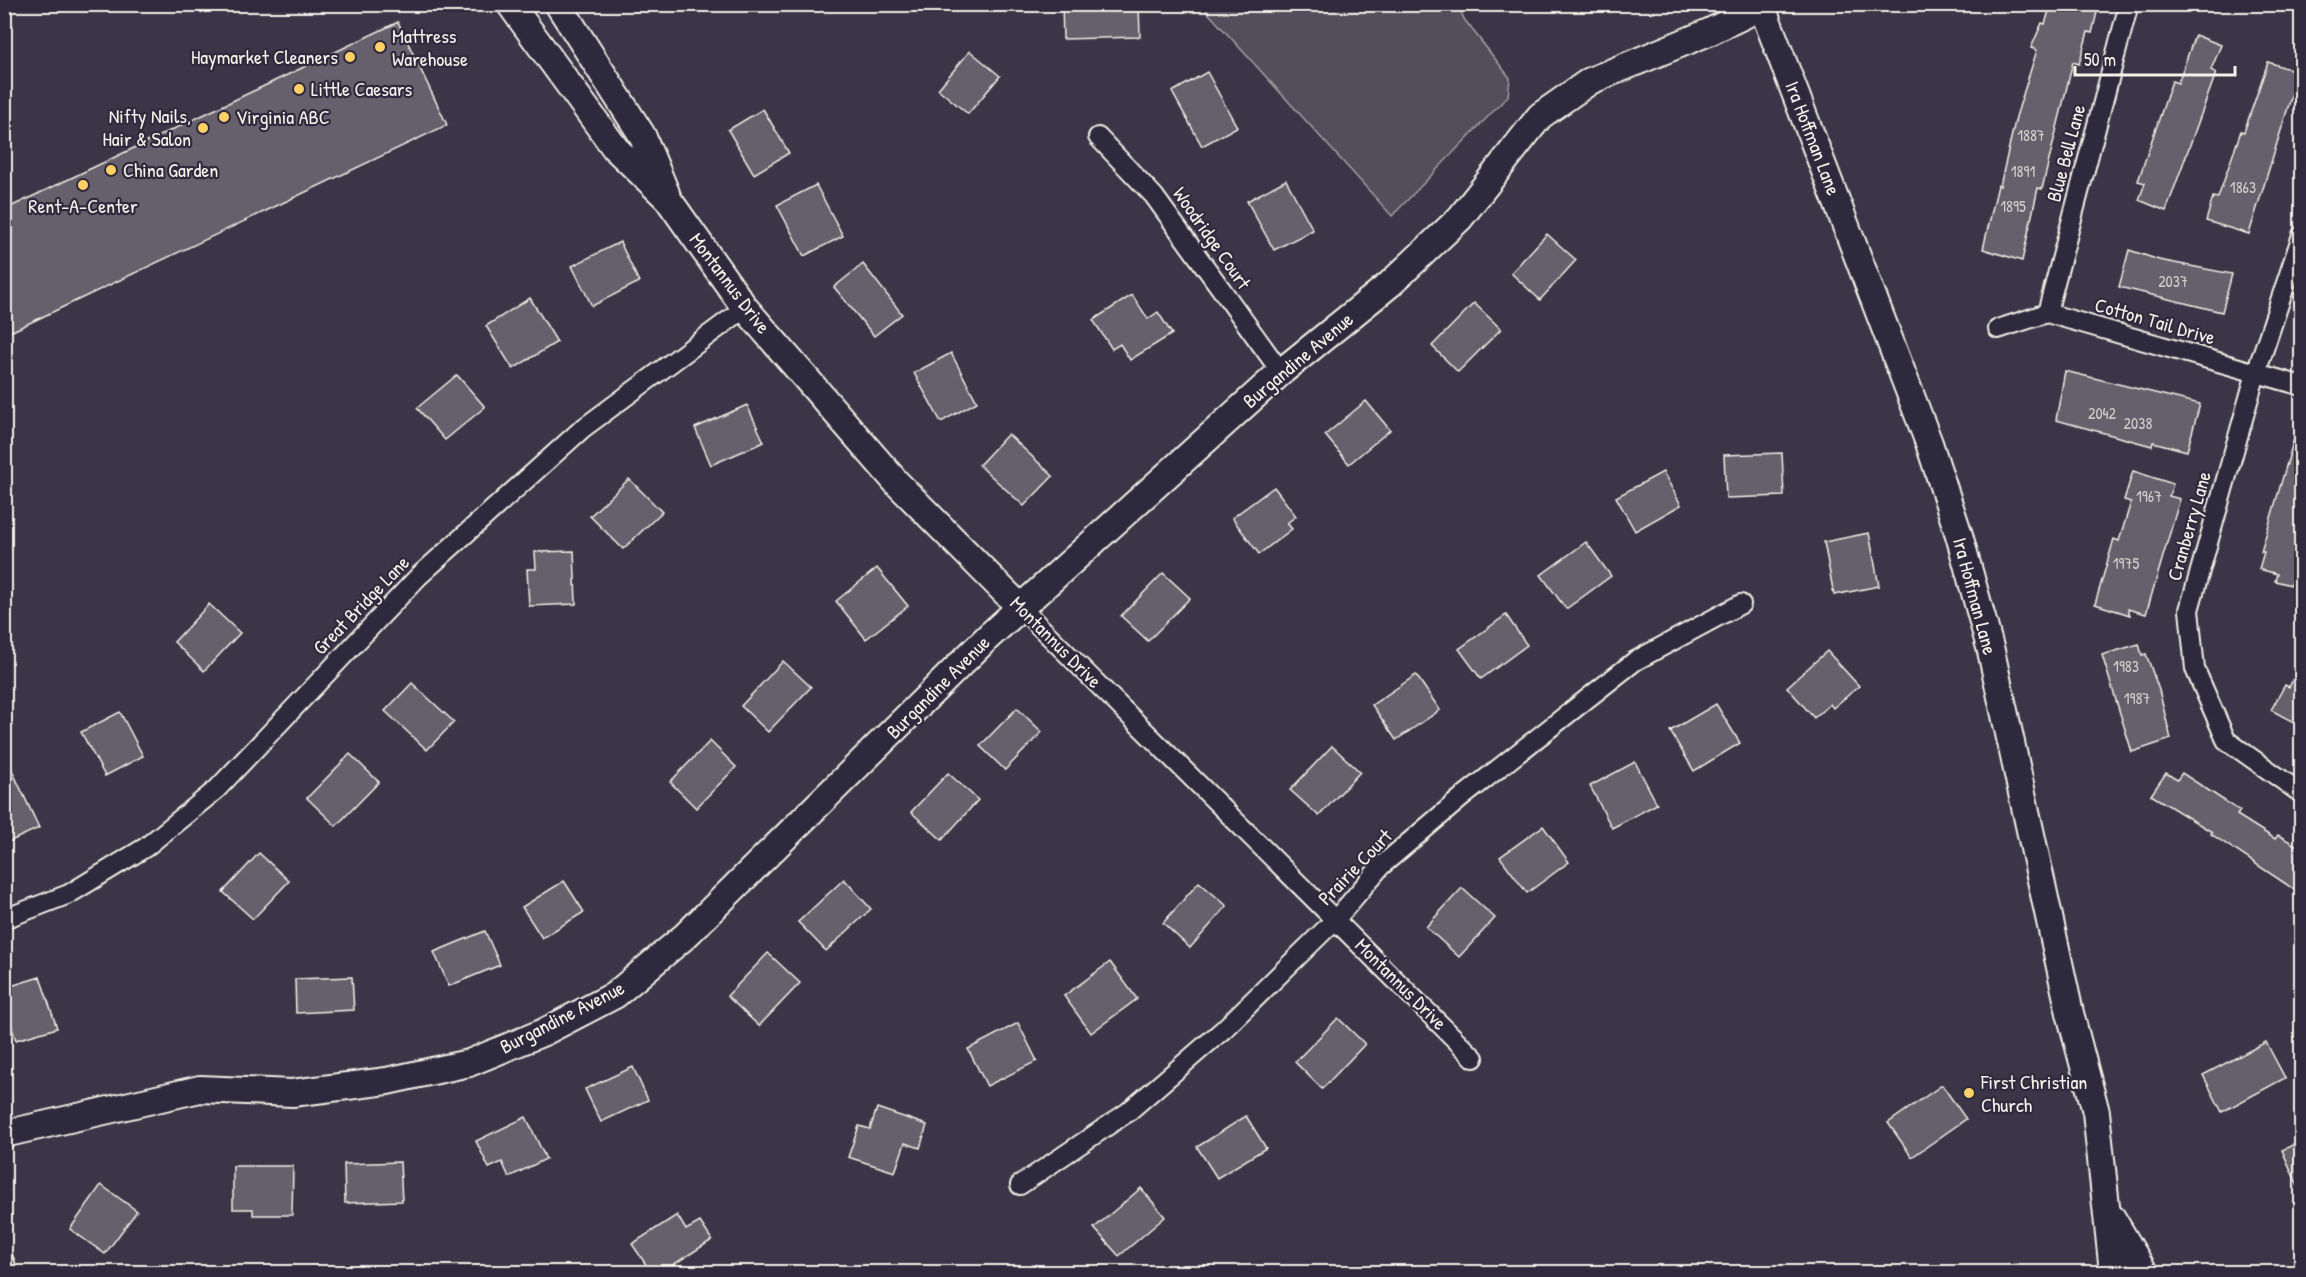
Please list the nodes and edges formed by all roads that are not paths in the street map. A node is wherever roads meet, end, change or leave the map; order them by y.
1 (510, 4) edge
2 (558, 4) edge
3 (2128, 4) edge
4 (1763, 5) edge
5 (1098, 138) dead end
6 (668, 199) junction
7 (2301, 235) edge
8 (745, 308) junction
9 (2048, 313) junction
10 (1998, 329) dead end
11 (1281, 372) junction
12 (2256, 373) junction
13 (2301, 386) edge
14 (1741, 604) dead end
15 (1021, 608) junction
16 (2301, 794) edge
17 (1337, 918) junction
18 (4, 920) edge
19 (1474, 1058) dead end
20 (4, 1134) edge
21 (1020, 1185) dead end
22 (2107, 1210) junction
23 (4, 1261) edge
24 (8, 1272) edge
25 (2114, 1272) edge
26 (2144, 1272) edge

1 - 6 street, Montannus Drive
2 - 6 street, Montannus Drive
3 - 9 street, Blue Bell Lane
4 - 11 street, Burgandine Avenue
4 - 22 street, Ira Hoffman Lane
5 - 11 street, Woodridge Court
6 - 8 street, Montannus Drive
7 - 12 street, Cranberry Lane
8 - 15 street, Montannus Drive
8 - 18 street, Great Bridge Lane
9 - 10 street
9 - 12 street, Cotton Tail Drive
11 - 15 street, Burgandine Avenue
12 - 13 street, Cotton Tail Drive
12 - 16 street, Cranberry Lane
14 - 17 street, Prairie Court
15 - 17 street, Montannus Drive
15 - 20 street, Burgandine Avenue
17 - 19 street, Montannus Drive
17 - 21 street, Prairie Court
22 - 25 street, Ira Hoffman Lane
22 - 26 street, Ira Hoffman Lane
23 - 24 street

